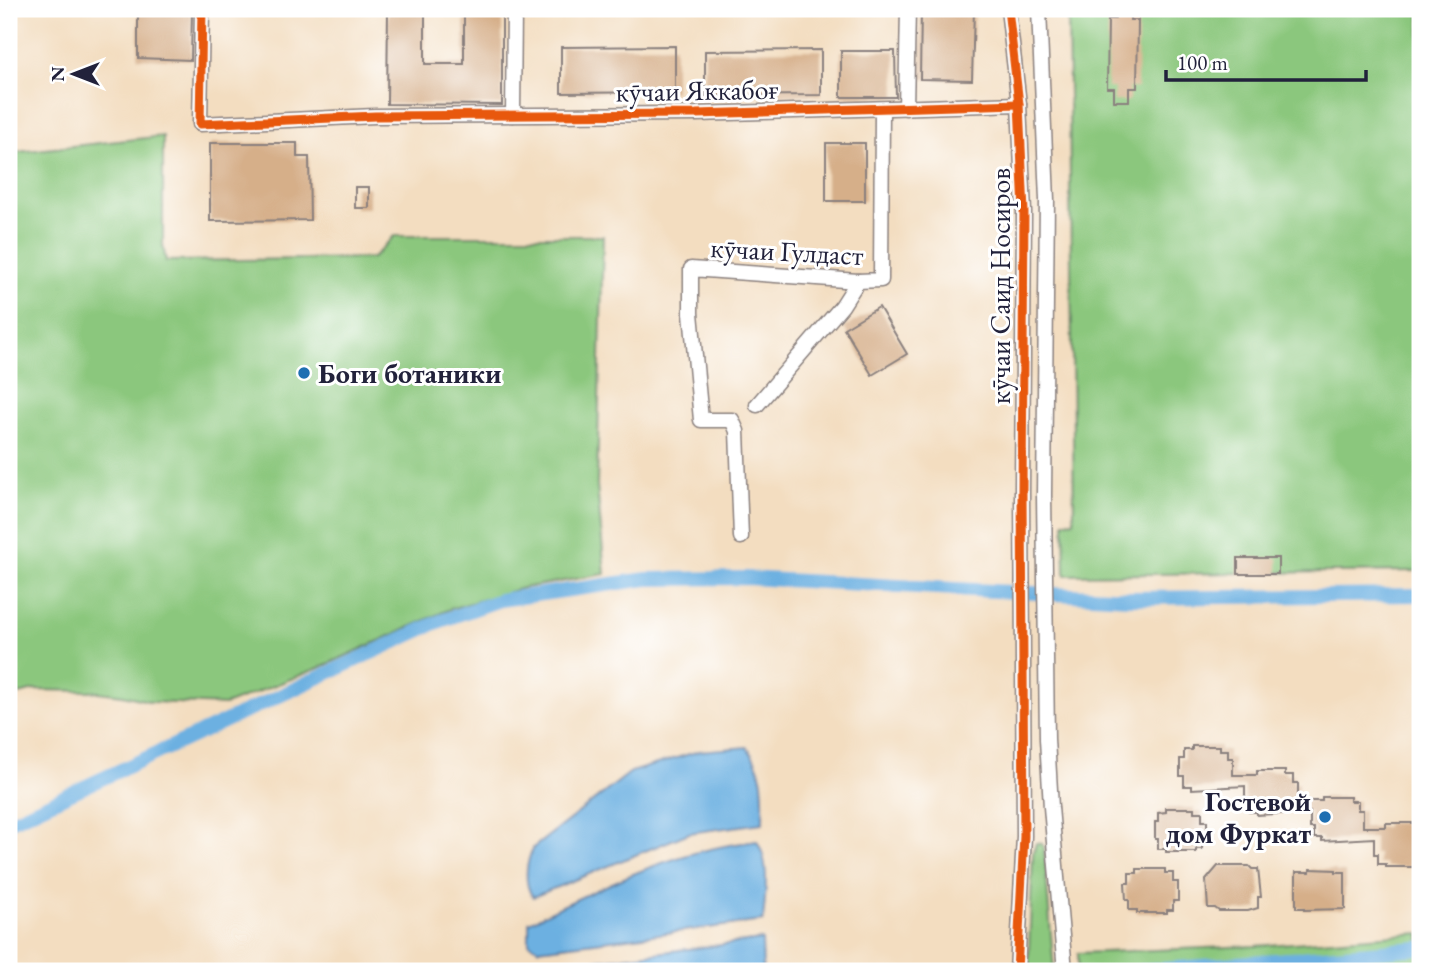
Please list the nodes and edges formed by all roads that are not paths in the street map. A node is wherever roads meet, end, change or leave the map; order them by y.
1 (202, 9) edge
2 (514, 9) edge
3 (908, 9) edge
4 (1008, 9) edge
5 (1039, 9) edge
6 (1019, 104) junction
7 (906, 108) junction
8 (882, 109) junction
9 (513, 115) junction
10 (1025, 256) junction
11 (1046, 256) junction
12 (858, 281) junction
13 (757, 405) dead end
14 (741, 537) dead end
15 (1024, 836) junction
16 (1053, 836) junction
17 (1017, 971) edge
18 (1065, 971) edge

1 - 9 street, кӯчаи Яккабоғ
2 - 9 street
3 - 7 street
4 - 6 street, кӯчаи Саид Носиров
5 - 11 street, кӯчаи Саид Носиров
6 - 7 street, кӯчаи Яккабоғ
6 - 10 street, кӯчаи Саид Носиров
7 - 8 street, кӯчаи Яккабоғ
8 - 9 street, кӯчаи Яккабоғ
8 - 12 street, кӯчаи Гулдаст
10 - 11 street
10 - 15 street, кӯчаи Саид Носиров
11 - 16 street, кӯчаи Саид Носиров
12 - 13 street
12 - 14 street, кӯчаи Гулдаст
15 - 16 street
15 - 17 street, кӯчаи Саид Носиров
16 - 18 street, кӯчаи Саид Носиров

